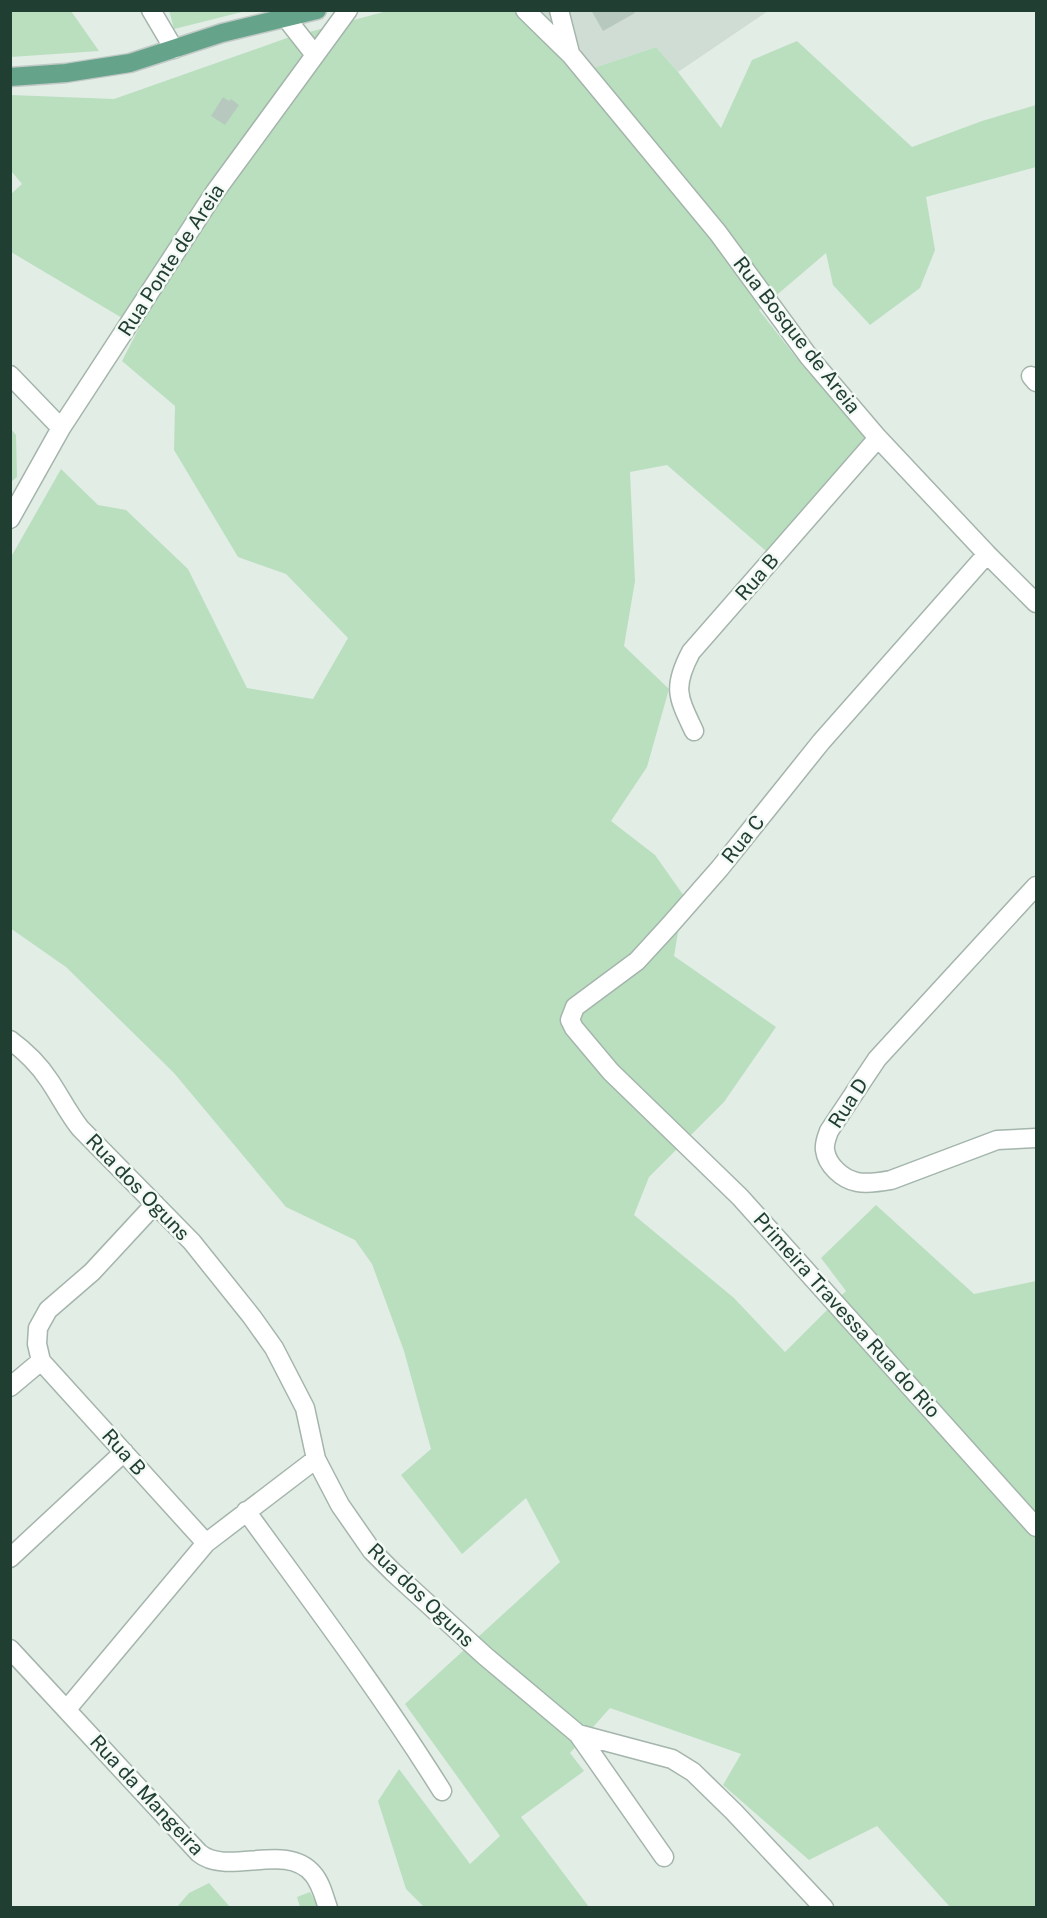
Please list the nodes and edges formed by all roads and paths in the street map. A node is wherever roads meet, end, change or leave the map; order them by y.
1 (151, 10) edge
2 (317, 10) edge
3 (348, 10) edge
4 (525, 10) edge
5 (559, 10) edge
6 (286, 18) junction
7 (174, 49) junction
8 (315, 55) junction
9 (571, 55) junction
10 (10, 77) edge
11 (10, 375) edge
12 (62, 428) junction
13 (878, 438) junction
14 (10, 519) edge
15 (987, 554) junction
16 (1033, 595) edge
17 (694, 731) dead end
18 (1036, 886) edge
19 (10, 1040) edge
20 (651, 1109) joint
21 (1036, 1138) edge
22 (155, 1204) junction
23 (41, 1361) junction
24 (10, 1387) edge
25 (124, 1452) junction
26 (316, 1460) junction
27 (246, 1511) junction
28 (1036, 1527) edge
29 (206, 1543) junction
30 (10, 1558) edge
31 (10, 1649) edge
32 (67, 1709) junction
33 (578, 1734) junction
34 (442, 1791) dead end
35 (664, 1857) dead end
36 (328, 1908) edge
37 (824, 1908) edge

1 - 7 street
2 - 6 main road
3 - 8 street, Rua Ponte de Areia
4 - 9 street, Rua Bosque de Areia
5 - 9 street, Rua Bosque de Areia
6 - 7 main road
6 - 8 street
7 - 10 main road
8 - 12 street, Rua Ponte de Areia
9 - 13 street, Rua Bosque de Areia
11 - 12 street
12 - 14 street, Rua Ponte de Areia
13 - 15 street, Rua Bosque de Areia
13 - 17 street, Rua B
15 - 16 street, Rua Bosque de Areia
15 - 20 street, Rua C
18 - 21 street, Rua D
19 - 22 street, Rua dos Oguns
20 - 28 street, Primeira Travessa Rua do Rio
22 - 23 street
22 - 26 street, Rua dos Oguns
23 - 24 street
23 - 25 street, Rua B
25 - 29 street, Rua B
25 - 30 street
26 - 27 street
26 - 33 street, Rua dos Oguns
27 - 29 street
27 - 34 street
29 - 32 street
31 - 32 street, Rua da Mangeira
32 - 36 street, Rua da Mangeira
33 - 35 street
33 - 37 street, Rua dos Oguns

